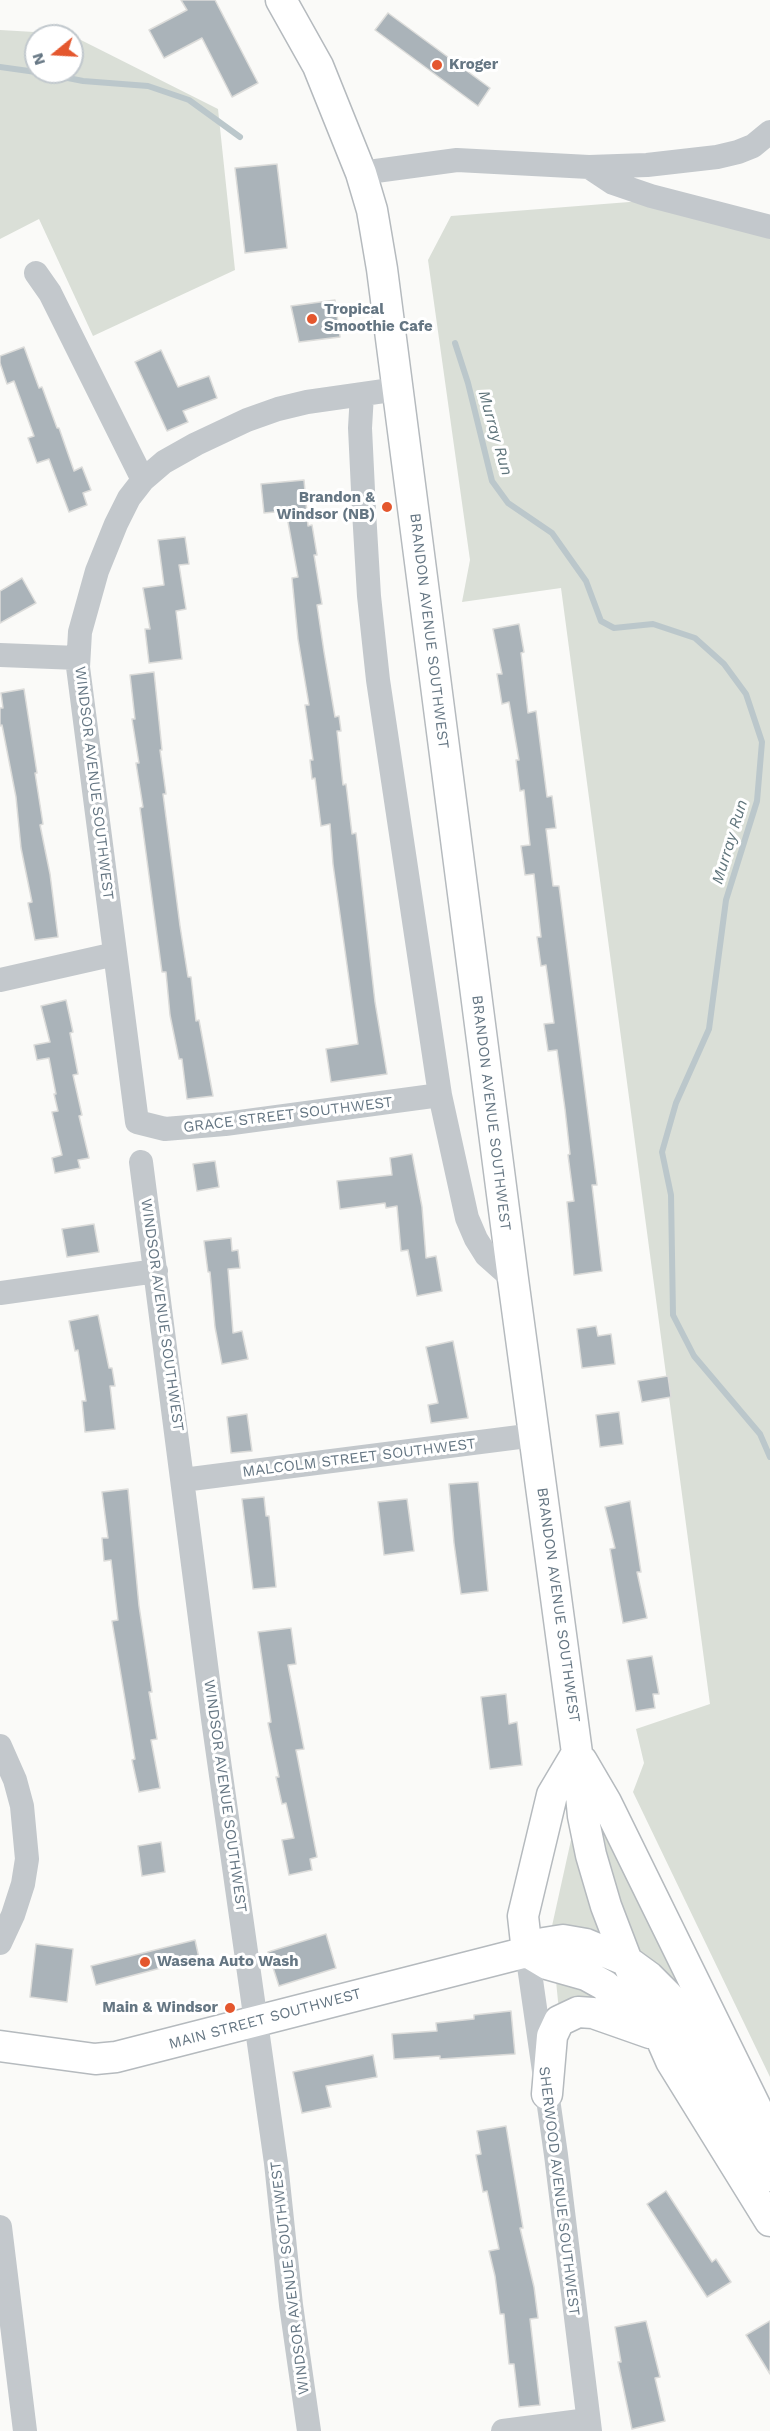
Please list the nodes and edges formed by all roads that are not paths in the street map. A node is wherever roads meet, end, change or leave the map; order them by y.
1 (281, 0) edge
2 (770, 132) edge
3 (589, 167) junction
4 (361, 173) junction
5 (770, 227) edge
6 (36, 273) dead end
7 (398, 389) junction
8 (362, 394) junction
9 (143, 480) junction
10 (0, 655) edge
11 (78, 658) junction
12 (115, 954) junction
13 (0, 980) edge
14 (440, 1095) junction
15 (137, 1122) joint
16 (141, 1162) dead end
17 (156, 1271) junction
18 (513, 1279) junction
19 (0, 1293) edge
20 (535, 1435) junction
21 (183, 1480) junction
22 (0, 1746) edge
23 (577, 1753) junction
24 (0, 1942) edge
25 (527, 1952) junction
26 (627, 1961) junction
27 (256, 2021) junction
28 (650, 2033) junction
29 (0, 2046) edge
30 (671, 2061) junction
31 (547, 2094) junction
32 (770, 2136) edge
33 (770, 2176) edge
34 (770, 2221) edge
35 (0, 2227) edge
36 (589, 2425) edge
37 (25, 2431) edge
38 (309, 2431) edge
39 (502, 2431) edge

1 - 4 main road, BRANDON AVENUE SOUTHWEST
2 - 3 street
3 - 4 street
3 - 5 street
4 - 7 main road, BRANDON AVENUE SOUTHWEST
6 - 9 street
7 - 8 street, WINDSOR AVENUE SOUTHWEST
7 - 18 main road, BRANDON AVENUE SOUTHWEST
8 - 9 street, WINDSOR AVENUE SOUTHWEST
8 - 14 street, BRANDON AVENUE SOUTHWEST
9 - 11 street, WINDSOR AVENUE SOUTHWEST
10 - 11 street
11 - 12 street, WINDSOR AVENUE SOUTHWEST
12 - 13 street
12 - 15 street, WINDSOR AVENUE SOUTHWEST
14 - 15 street, GRACE STREET SOUTHWEST
14 - 18 street, BRANDON AVENUE SOUTHWEST
16 - 17 street, WINDSOR AVENUE SOUTHWEST
17 - 19 street
17 - 21 street, WINDSOR AVENUE SOUTHWEST
18 - 20 main road, BRANDON AVENUE SOUTHWEST
20 - 21 street, MALCOLM STREET SOUTHWEST
20 - 23 main road, BRANDON AVENUE SOUTHWEST
21 - 27 street, WINDSOR AVENUE SOUTHWEST
22 - 24 street
23 - 25 main road
23 - 26 main road, BRANDON AVENUE SOUTHWEST
23 - 32 main road, BRANDON AVENUE SOUTHWEST
25 - 26 main road
25 - 27 main road, MAIN STREET SOUTHWEST
25 - 28 main road
25 - 31 street, SHERWOOD AVENUE SOUTHWEST
26 - 30 main road, BRANDON AVENUE SOUTHWEST
26 - 33 main road
27 - 29 main road, MAIN STREET SOUTHWEST
27 - 38 street, WINDSOR AVENUE SOUTHWEST
28 - 30 main road
28 - 31 main road
30 - 34 main road, BRANDON AVENUE SOUTHWEST
31 - 36 street, SHERWOOD AVENUE SOUTHWEST
35 - 37 street
36 - 39 street

